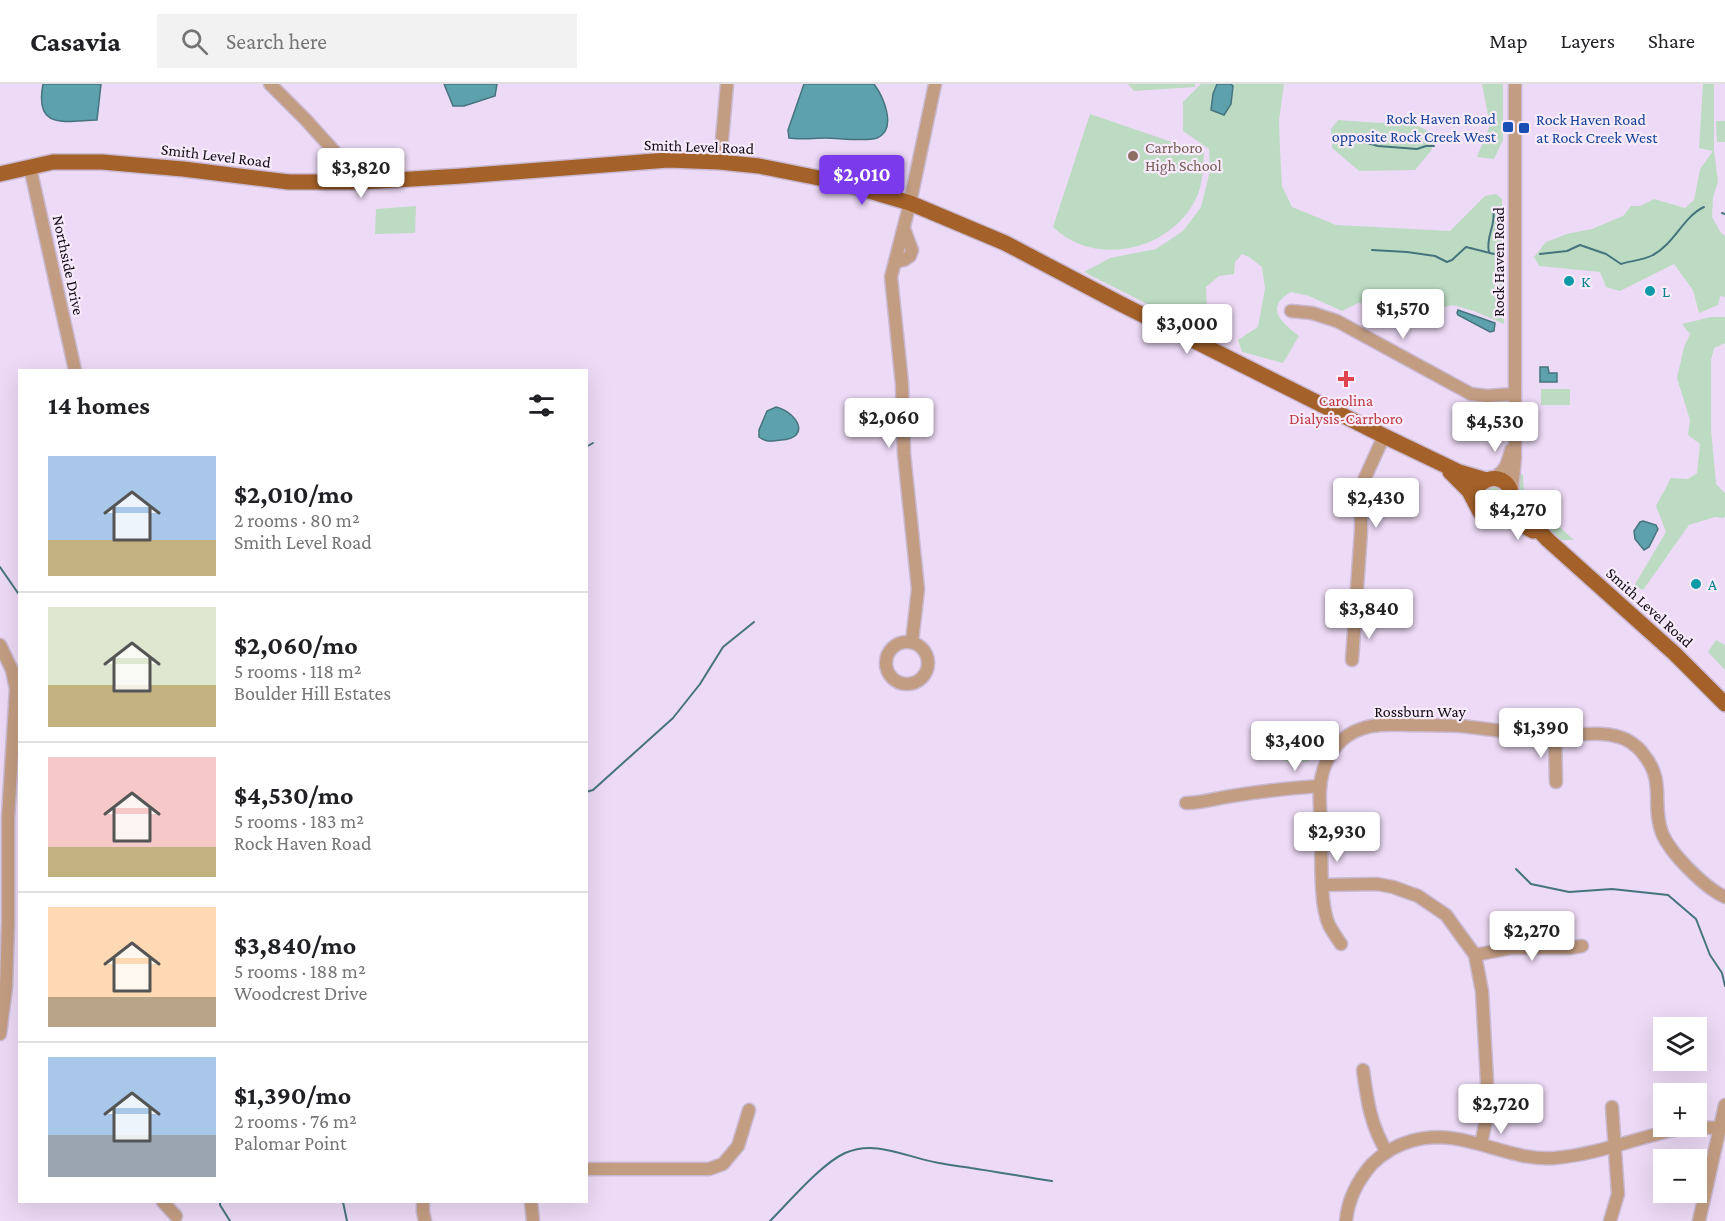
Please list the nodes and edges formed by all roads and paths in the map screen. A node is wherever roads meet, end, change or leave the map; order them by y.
1 (270, 84) edge
2 (727, 84) edge
3 (935, 84) edge
4 (1515, 84) edge
5 (720, 162) junction
6 (30, 166) junction
7 (0, 174) edge
8 (362, 182) junction
9 (910, 203) junction
10 (1291, 311) dead end
11 (75, 369) edge
12 (1515, 394) junction
13 (1384, 436) junction
14 (1514, 441) junction
15 (1442, 463) junction
16 (1489, 479) junction
17 (1512, 494) junction
18 (1475, 501) junction
19 (1498, 516) junction
20 (1548, 540) junction
21 (912, 642) dead end
22 (0, 645) edge
23 (1352, 660) dead end
24 (18, 689) edge
25 (1725, 704) edge
26 (1555, 736) junction
27 (1556, 782) dead end
28 (1320, 786) junction
29 (1186, 803) dead end
30 (1323, 885) junction
31 (1725, 897) edge
32 (4, 923) edge
33 (1341, 944) dead end
34 (1582, 946) dead end
35 (1475, 954) junction
36 (0, 1035) edge
37 (1363, 1071) dead end
38 (1725, 1105) edge
39 (1612, 1107) dead end
40 (749, 1110) dead end
41 (1720, 1128) junction
42 (1481, 1144) junction
43 (1616, 1147) junction
44 (1387, 1152) junction
45 (588, 1169) edge
46 (164, 1203) edge
47 (423, 1203) edge
48 (531, 1203) edge
49 (176, 1216) dead end
50 (425, 1221) edge
51 (533, 1221) edge
52 (1346, 1221) edge
53 (1610, 1221) edge
54 (1699, 1221) edge

1 - 8 street
2 - 5 street
3 - 9 street
4 - 12 street, Rock Haven Road
5 - 8 main road, Smith Level Road
5 - 9 main road, Smith Level Road
6 - 7 main road, Smith Level Road
6 - 8 main road, Smith Level Road
6 - 11 street, Northside Drive
9 - 13 main road, Smith Level Road
9 - 21 street
10 - 12 street
12 - 14 street, Rock Haven Road
13 - 15 main road, Smith Level Road
13 - 23 street
14 - 16 street, Rock Haven Road
14 - 17 street, Rock Haven Road
15 - 16 main road, Smith Level Road
15 - 18 main road, Smith Level Road
16 - 17 main road
16 - 18 main road
17 - 19 main road
17 - 20 main road, Smith Level Road
18 - 19 main road
19 - 20 main road, Smith Level Road
20 - 25 main road, Smith Level Road
22 - 24 street
24 - 32 street
26 - 27 street
26 - 28 street, Rossburn Way
26 - 31 street, Rossburn Way
28 - 29 street
28 - 30 street, Rossburn Way
30 - 33 street, Rossburn Way
30 - 35 street
32 - 36 street
34 - 35 street
35 - 42 street
37 - 44 street
38 - 41 street
39 - 43 street
40 - 45 street
41 - 43 street
41 - 54 street
42 - 43 street
42 - 44 street
43 - 53 street
44 - 52 street
46 - 49 street
47 - 50 street
48 - 51 street

